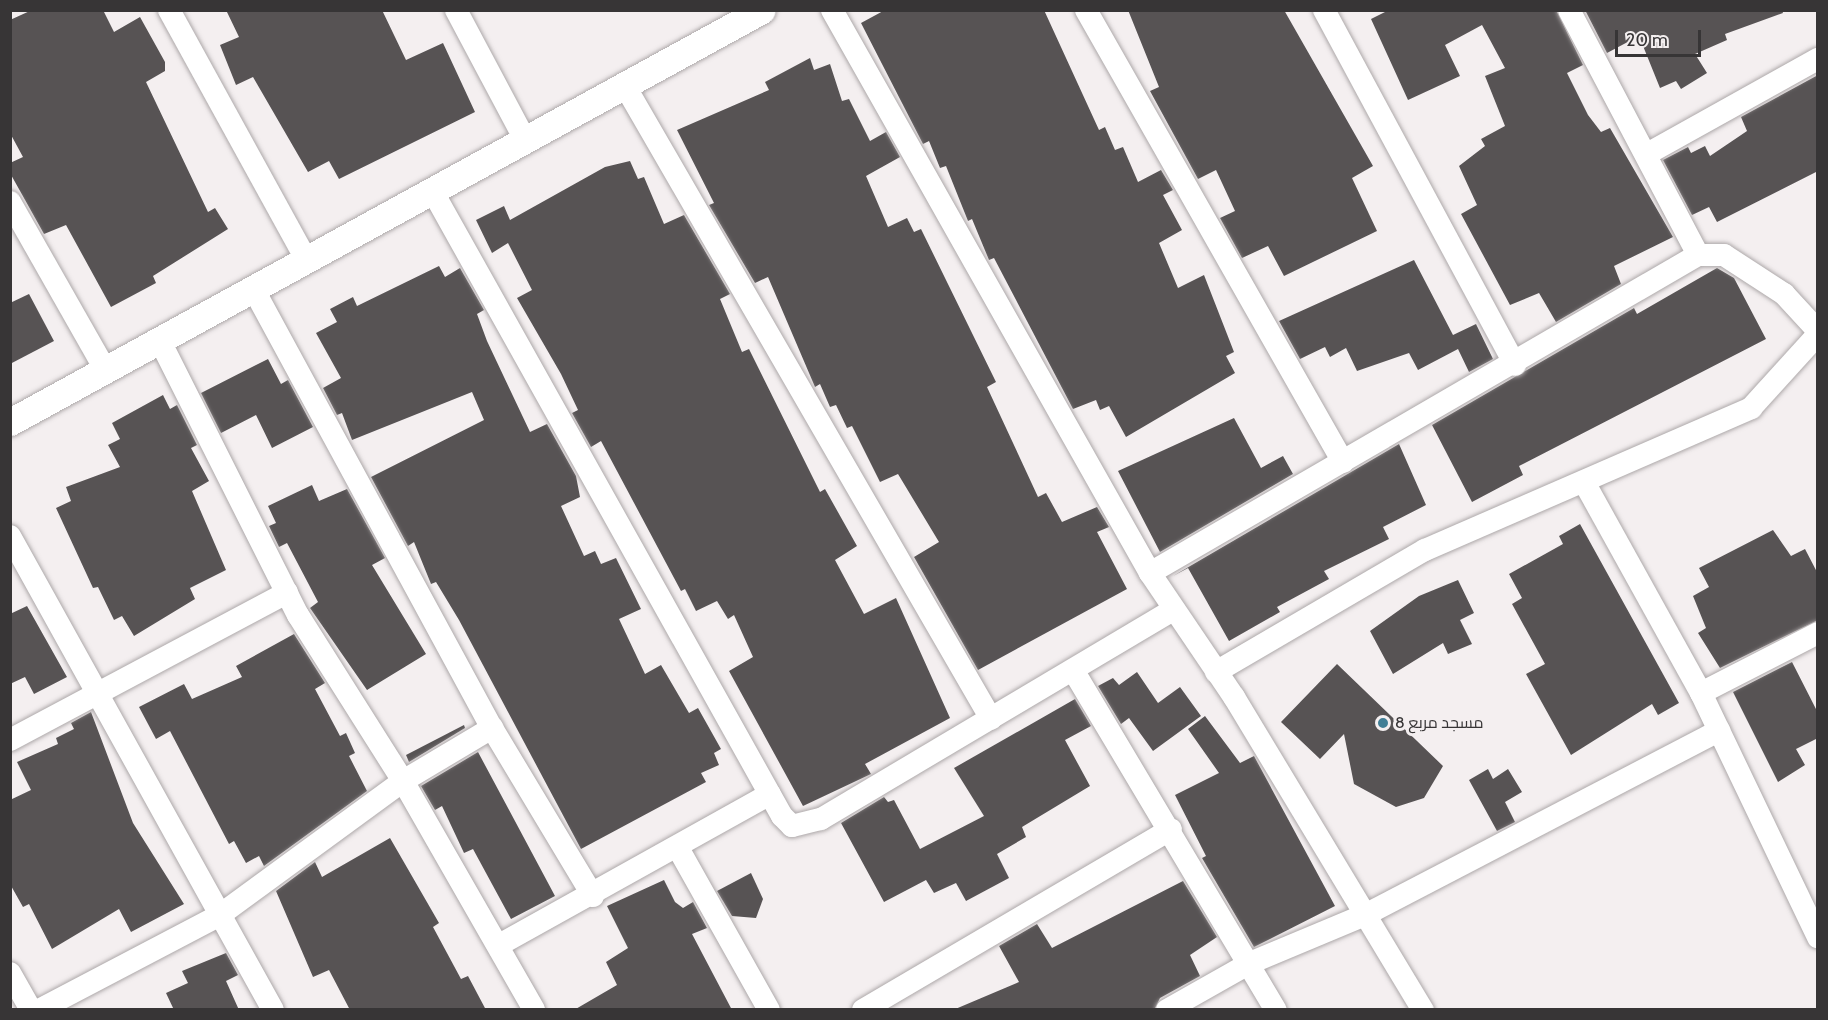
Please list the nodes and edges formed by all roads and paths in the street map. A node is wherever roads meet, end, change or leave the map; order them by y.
1 (169, 10) edge
2 (456, 10) edge
3 (762, 10) edge
4 (832, 10) edge
5 (1086, 10) edge
6 (1324, 10) edge
7 (1569, 10) edge
8 (1818, 59) edge
9 (625, 86) junction
10 (525, 140) junction
11 (1647, 154) junction
12 (433, 192) junction
13 (10, 202) edge
14 (1698, 255) junction
15 (307, 261) junction
16 (254, 290) junction
17 (1818, 333) edge
18 (159, 339) junction
19 (1515, 365) junction
20 (106, 371) junction
21 (10, 422) edge
22 (1343, 462) junction
23 (1584, 482) junction
24 (10, 537) edge
25 (1150, 573) junction
26 (286, 593) junction
27 (1173, 609) junction
28 (1818, 633) edge
29 (1073, 670) junction
30 (1216, 672) junction
31 (1701, 693) junction
32 (99, 697) junction
33 (991, 718) junction
34 (492, 728) junction
35 (1719, 731) junction
36 (10, 740) edge
37 (403, 781) junction
38 (770, 794) junction
39 (1170, 829) junction
40 (678, 848) junction
41 (594, 896) junction
42 (1367, 914) junction
43 (220, 915) junction
44 (1818, 937) edge
45 (499, 945) junction
46 (1250, 963) junction
47 (10, 973) edge
48 (31, 1010) edge
49 (39, 1010) edge
50 (273, 1010) edge
51 (534, 1010) edge
52 (769, 1010) edge
53 (863, 1010) edge
54 (1167, 1010) edge
55 (1276, 1010) edge
56 (1423, 1010) edge

1 - 15 street
2 - 10 street
3 - 9 street
4 - 25 street
5 - 22 street
6 - 19 street
7 - 11 street
8 - 11 street
9 - 10 street
9 - 33 street
10 - 12 street
11 - 14 street
12 - 15 street
12 - 38 street
13 - 20 street
14 - 17 street
14 - 19 street
15 - 16 street
16 - 18 street
16 - 34 street
17 - 23 street
18 - 20 street
18 - 26 street
19 - 22 street
20 - 21 street
22 - 25 street
23 - 30 street
23 - 31 street
24 - 32 street
25 - 27 street
26 - 32 street
26 - 37 street
27 - 29 street
27 - 30 street
28 - 31 street
29 - 33 street
29 - 39 street
30 - 42 street
31 - 35 street
32 - 36 street
32 - 43 street
33 - 38 street
34 - 37 street
34 - 41 street
35 - 42 street
35 - 44 street
37 - 43 street
37 - 45 street
38 - 40 street
39 - 46 street
39 - 53 street
40 - 41 street
40 - 52 street
41 - 45 street
42 - 46 street
42 - 56 street
43 - 49 street
43 - 50 street
45 - 51 street
46 - 54 street
46 - 55 street
47 - 48 street

